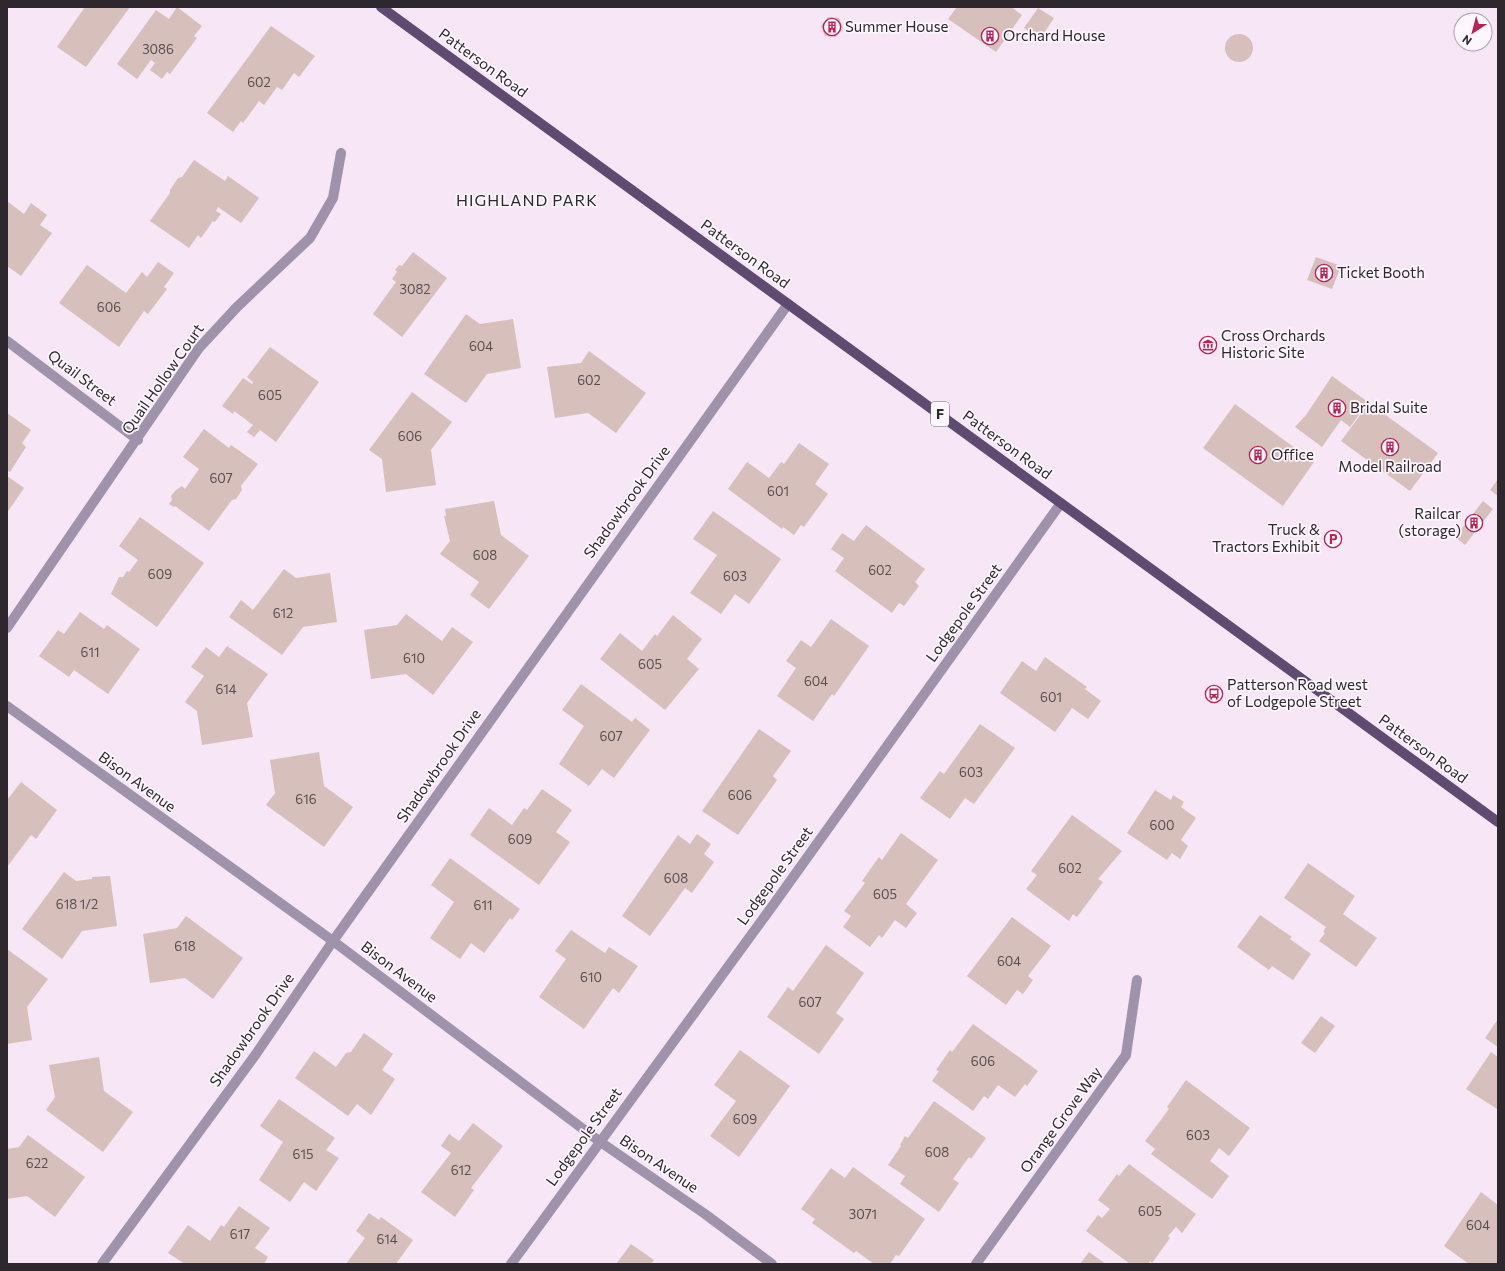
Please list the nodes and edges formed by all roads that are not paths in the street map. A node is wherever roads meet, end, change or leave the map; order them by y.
1 (381, 7) edge
2 (341, 153) dead end
3 (788, 304) junction
4 (7, 341) edge
5 (138, 440) junction
6 (1061, 503) junction
7 (7, 628) edge
8 (7, 706) edge
9 (1498, 822) edge
10 (333, 941) junction
11 (1137, 980) dead end
12 (599, 1141) junction
13 (102, 1264) edge
14 (511, 1264) edge
15 (772, 1264) edge
16 (976, 1264) edge

1 - 3 main road, Patterson Road / F
2 - 5 street, Quail Hollow Court
3 - 6 main road, Patterson Road / F
3 - 10 street, Shadowbrook Drive
4 - 5 street, Quail Street
5 - 7 street, Quail Hollow Court
6 - 9 main road, Patterson Road / F
6 - 12 street, Lodgepole Street
8 - 10 street, Bison Avenue
10 - 12 street, Bison Avenue
10 - 13 street, Shadowbrook Drive
11 - 16 street, Orange Grove Way
12 - 14 street, Lodgepole Street
12 - 15 street, Bison Avenue

